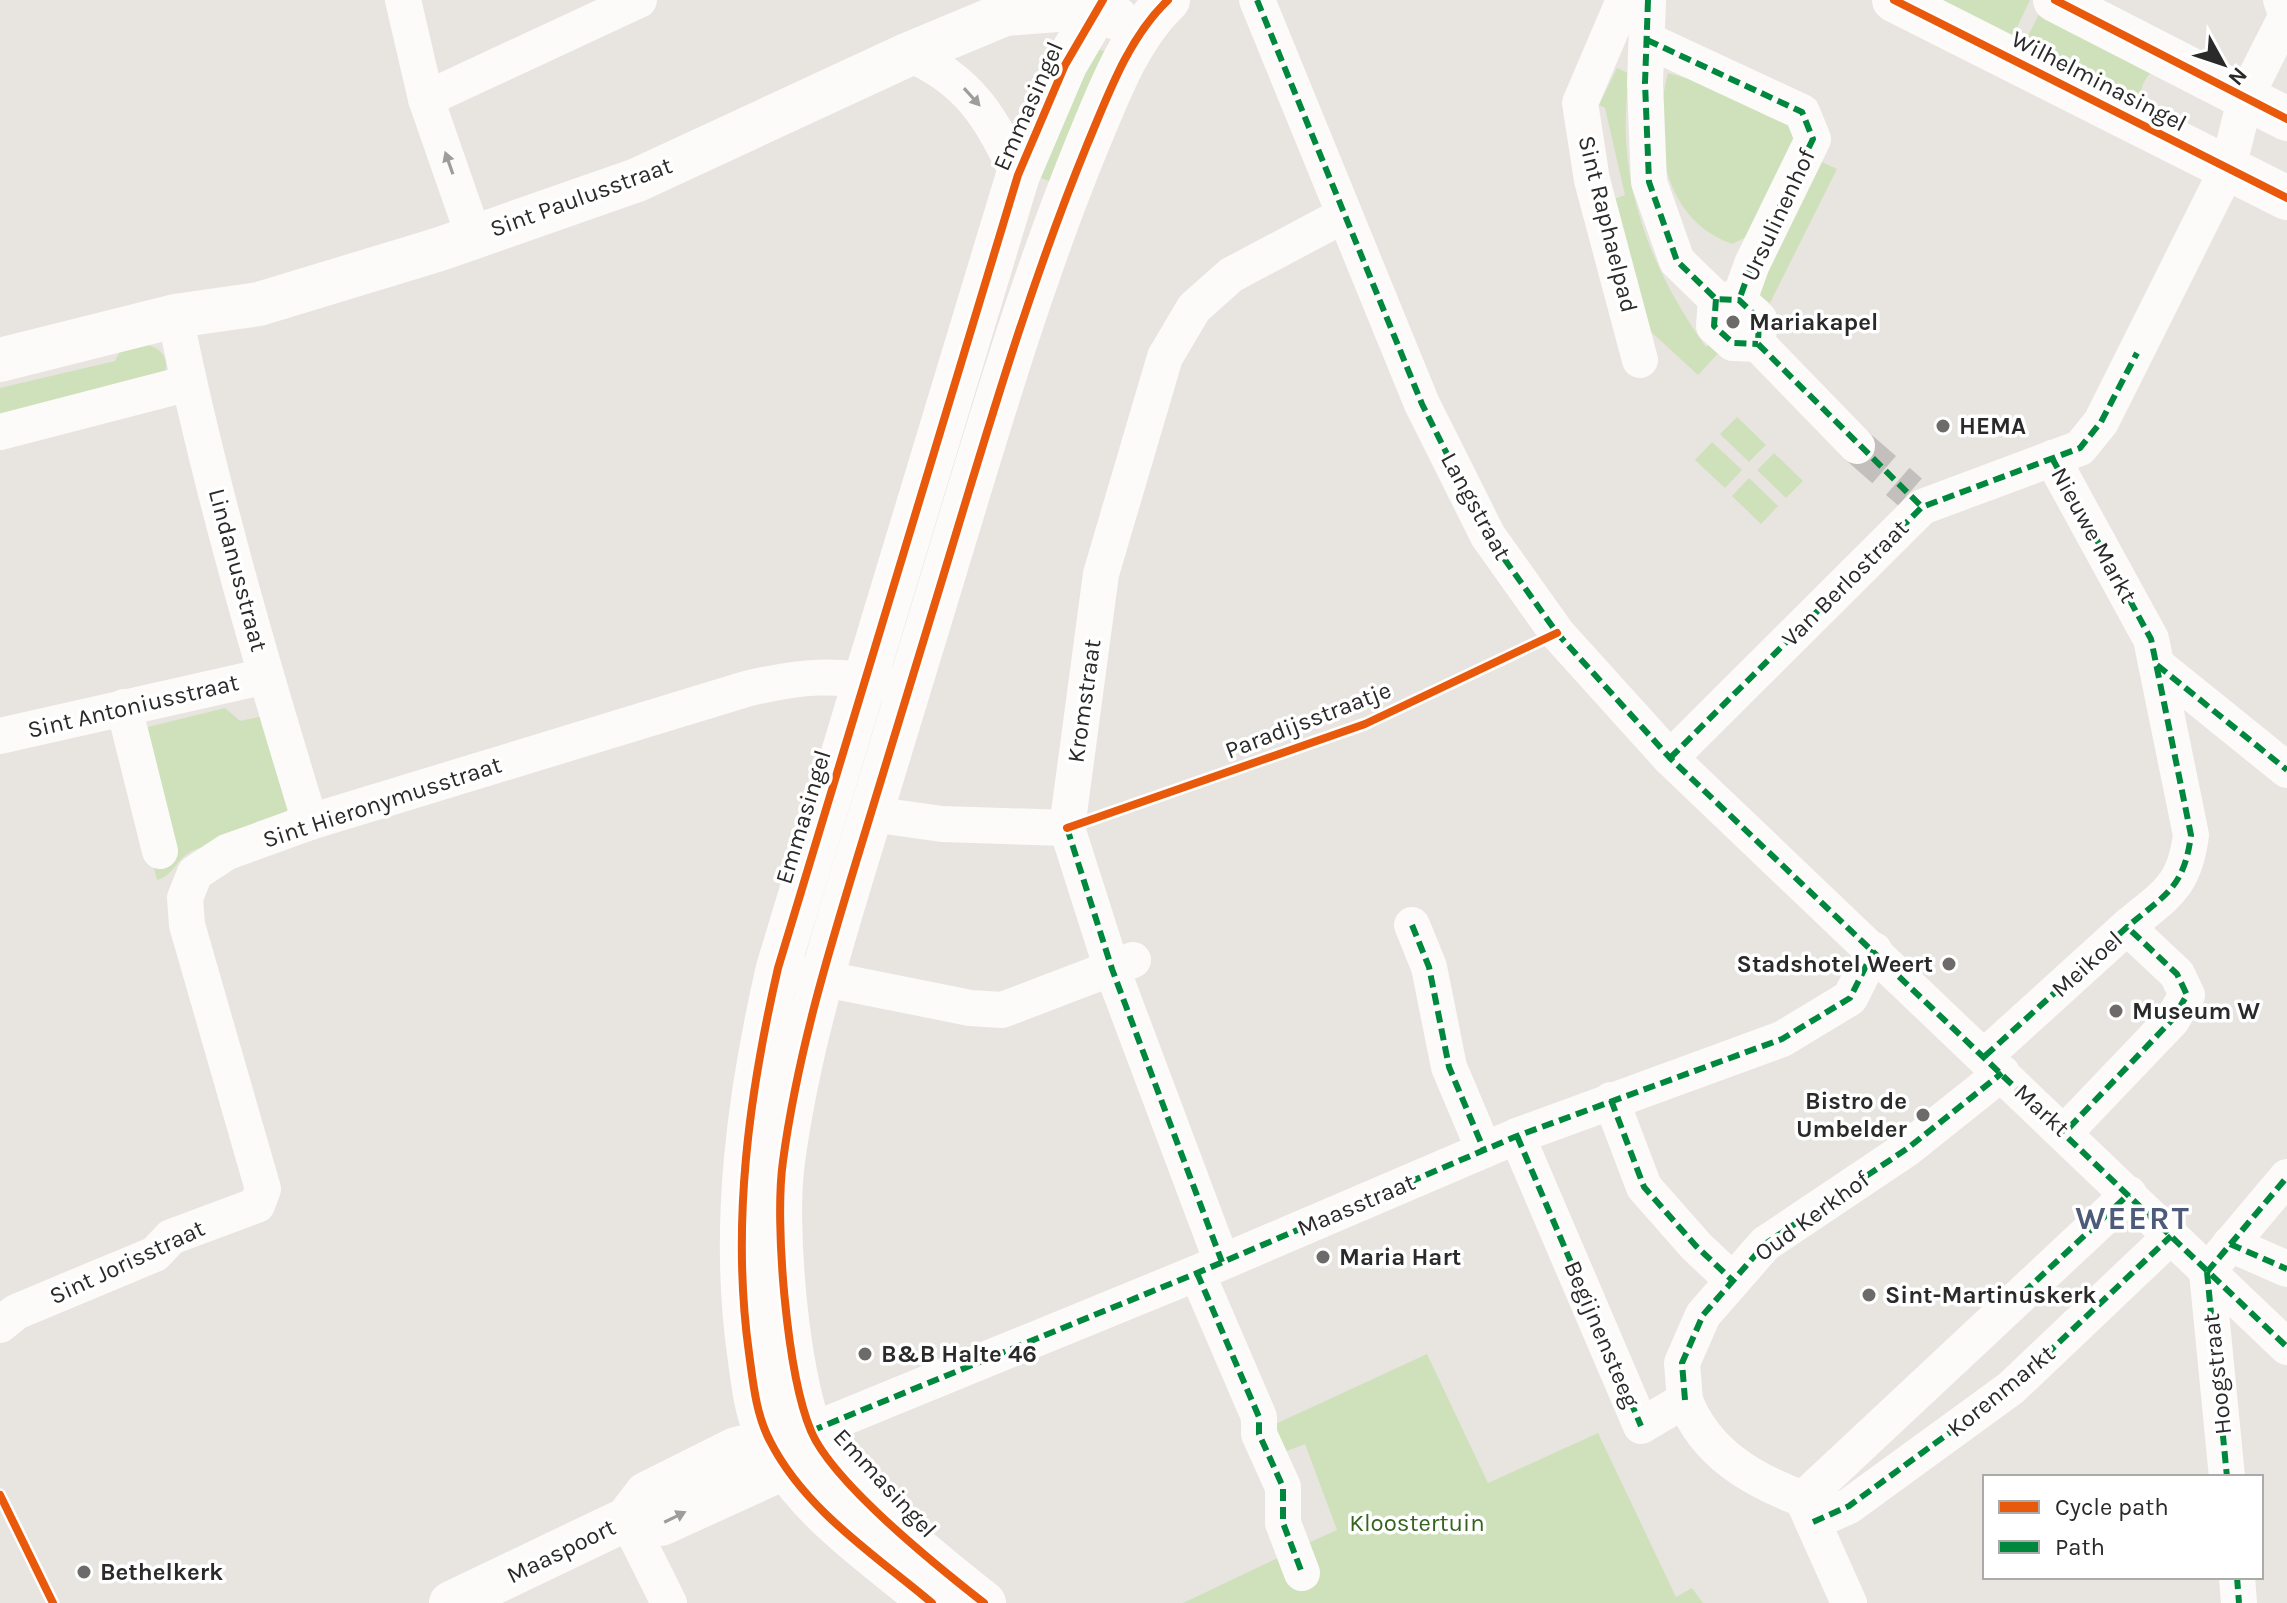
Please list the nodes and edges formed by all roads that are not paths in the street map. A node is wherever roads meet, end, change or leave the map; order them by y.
1 (403, 0) edge
2 (639, 0) edge
3 (1257, 0) edge
4 (1624, 0) edge
5 (1648, 0) edge
6 (1894, 0) edge
7 (2055, 0) edge
8 (2281, 0) edge
9 (1100, 3) edge
10 (2287, 15) edge
11 (1154, 16) edge
12 (1647, 40) junction
13 (909, 54) junction
14 (2246, 96) junction
15 (426, 99) junction
16 (2287, 119) edge
17 (2228, 168) junction
18 (1018, 175) junction
19 (2287, 198) edge
20 (1344, 215) junction
21 (474, 237) junction
22 (1728, 299) junction
23 (175, 316) junction
24 (0, 360) edge
25 (1640, 360) dead end
26 (189, 383) junction
27 (0, 432) edge
28 (1857, 446) tunnel mouth
29 (2052, 458) junction
30 (2157, 665) junction
31 (266, 676) junction
32 (864, 679) junction
33 (908, 689) junction
34 (124, 707) junction
35 (0, 736) edge
36 (1670, 758) junction
37 (2287, 770) edge
38 (871, 814) junction
39 (310, 822) junction
40 (1067, 828) junction
41 (160, 851) dead end
42 (1412, 925) dead end
43 (2127, 927) junction
44 (1874, 950) junction
45 (1123, 964) junction
46 (778, 968) junction
47 (820, 979) junction
48 (1994, 1064) junction
49 (1611, 1100) junction
50 (2065, 1132) junction
51 (1500, 1143) junction
52 (2287, 1177) edge
53 (2129, 1194) junction
54 (257, 1205) joint
55 (2171, 1236) junction
56 (2230, 1244) junction
57 (1209, 1267) junction
58 (2287, 1269) edge
59 (2207, 1272) junction
60 (1732, 1280) junction
61 (0, 1325) edge
62 (2287, 1347) edge
63 (1685, 1400) junction
64 (811, 1431) junction
65 (777, 1454) junction
66 (2227, 1475) edge
67 (1808, 1510) junction
68 (627, 1519) junction
69 (1302, 1573) dead end
70 (2237, 1579) edge
71 (451, 1603) edge
72 (669, 1603) edge
73 (932, 1603) edge
74 (984, 1603) edge
75 (1849, 1603) edge
76 (2239, 1603) edge

1 - 15 street
2 - 15 street
3 - 20 street, Langstraat
4 - 25 street, Sint Raphaelpad
5 - 12 street, Ursulinenhof
6 - 17 street, Wilhelminasingel
7 - 14 street
8 - 10 street
9 - 11 street
9 - 13 street, Sint Paulusstraat
9 - 18 street, Emmasingel
10 - 14 street, Nieuwe Markt
11 - 33 street, Emmasingel
12 - 22 street, Ursulinenhof
12 - 22 street, Ursulinenhof
13 -> 18 street
13 - 21 street, Sint Paulusstraat
14 - 16 street
14 - 17 street, Nieuwe Markt
21 -> 15 street
17 - 19 street, Wilhelminasingel
17 - 29 street, Nieuwe Markt
18 - 32 street, Emmasingel
20 - 36 street, Langstraat
20 - 40 street, Kromstraat
21 - 23 street, Sint Paulusstraat
22 - 28 street, Ursulinenhof
23 - 24 street, Sint Paulusstraat
23 - 26 street, Lindanusstraat
26 - 27 street
26 - 31 street, Lindanusstraat
29 - 30 street, Nieuwe Markt
29 - 36 street, Van Berlostraat
30 - 37 street
30 - 43 street, Nieuwe Markt
31 - 34 street, Sint Antoniusstraat
31 - 39 street, Lindanusstraat
32 - 33 street, Sint Hieronymusstraat
32 - 39 street, Sint Hieronymusstraat
32 - 46 street, Emmasingel
33 - 38 street, Emmasingel
34 - 35 street, Sint Antoniusstraat
34 - 41 street
36 - 44 street, Langstraat
38 - 40 street
38 - 47 street, Emmasingel
39 - 54 street, Sint Hieronymusstraat
40 - 45 street, Kromstraat
42 - 51 street, Begijnensteeg
43 - 48 street, Meikoel
43 - 50 street, Meikoel
44 - 48 street, Markt
44 - 49 street, Maasstraat
45 - 47 street
45 - 57 street, Kromstraat
46 - 47 street
46 - 65 street, Emmasingel
47 - 64 street, Emmasingel
48 - 50 street, Markt
48 - 60 street, Oud Kerkhof
49 - 51 street, Maasstraat
49 - 60 street
50 - 53 street, Markt
51 - 57 street, Maasstraat
51 - 63 street, Begijnensteeg
52 - 56 street
53 - 55 street, Markt
53 - 67 street
54 - 61 street, Sint Jorisstraat
55 - 59 street, Markt
55 - 67 street, Korenmarkt
56 - 58 street
56 - 59 street
57 - 64 street, Maasstraat
57 - 69 street, Kromstraat
59 - 62 street, Markt
59 - 66 street, Hoogstraat
60 - 63 street, Oud Kerkhof
63 - 67 street
64 - 65 street, Maaspoort
64 - 74 street, Emmasingel
65 - 68 street, Maaspoort
65 - 73 street, Emmasingel
67 - 75 street
68 - 71 street, Maaspoort
68 - 72 street
70 - 76 street

